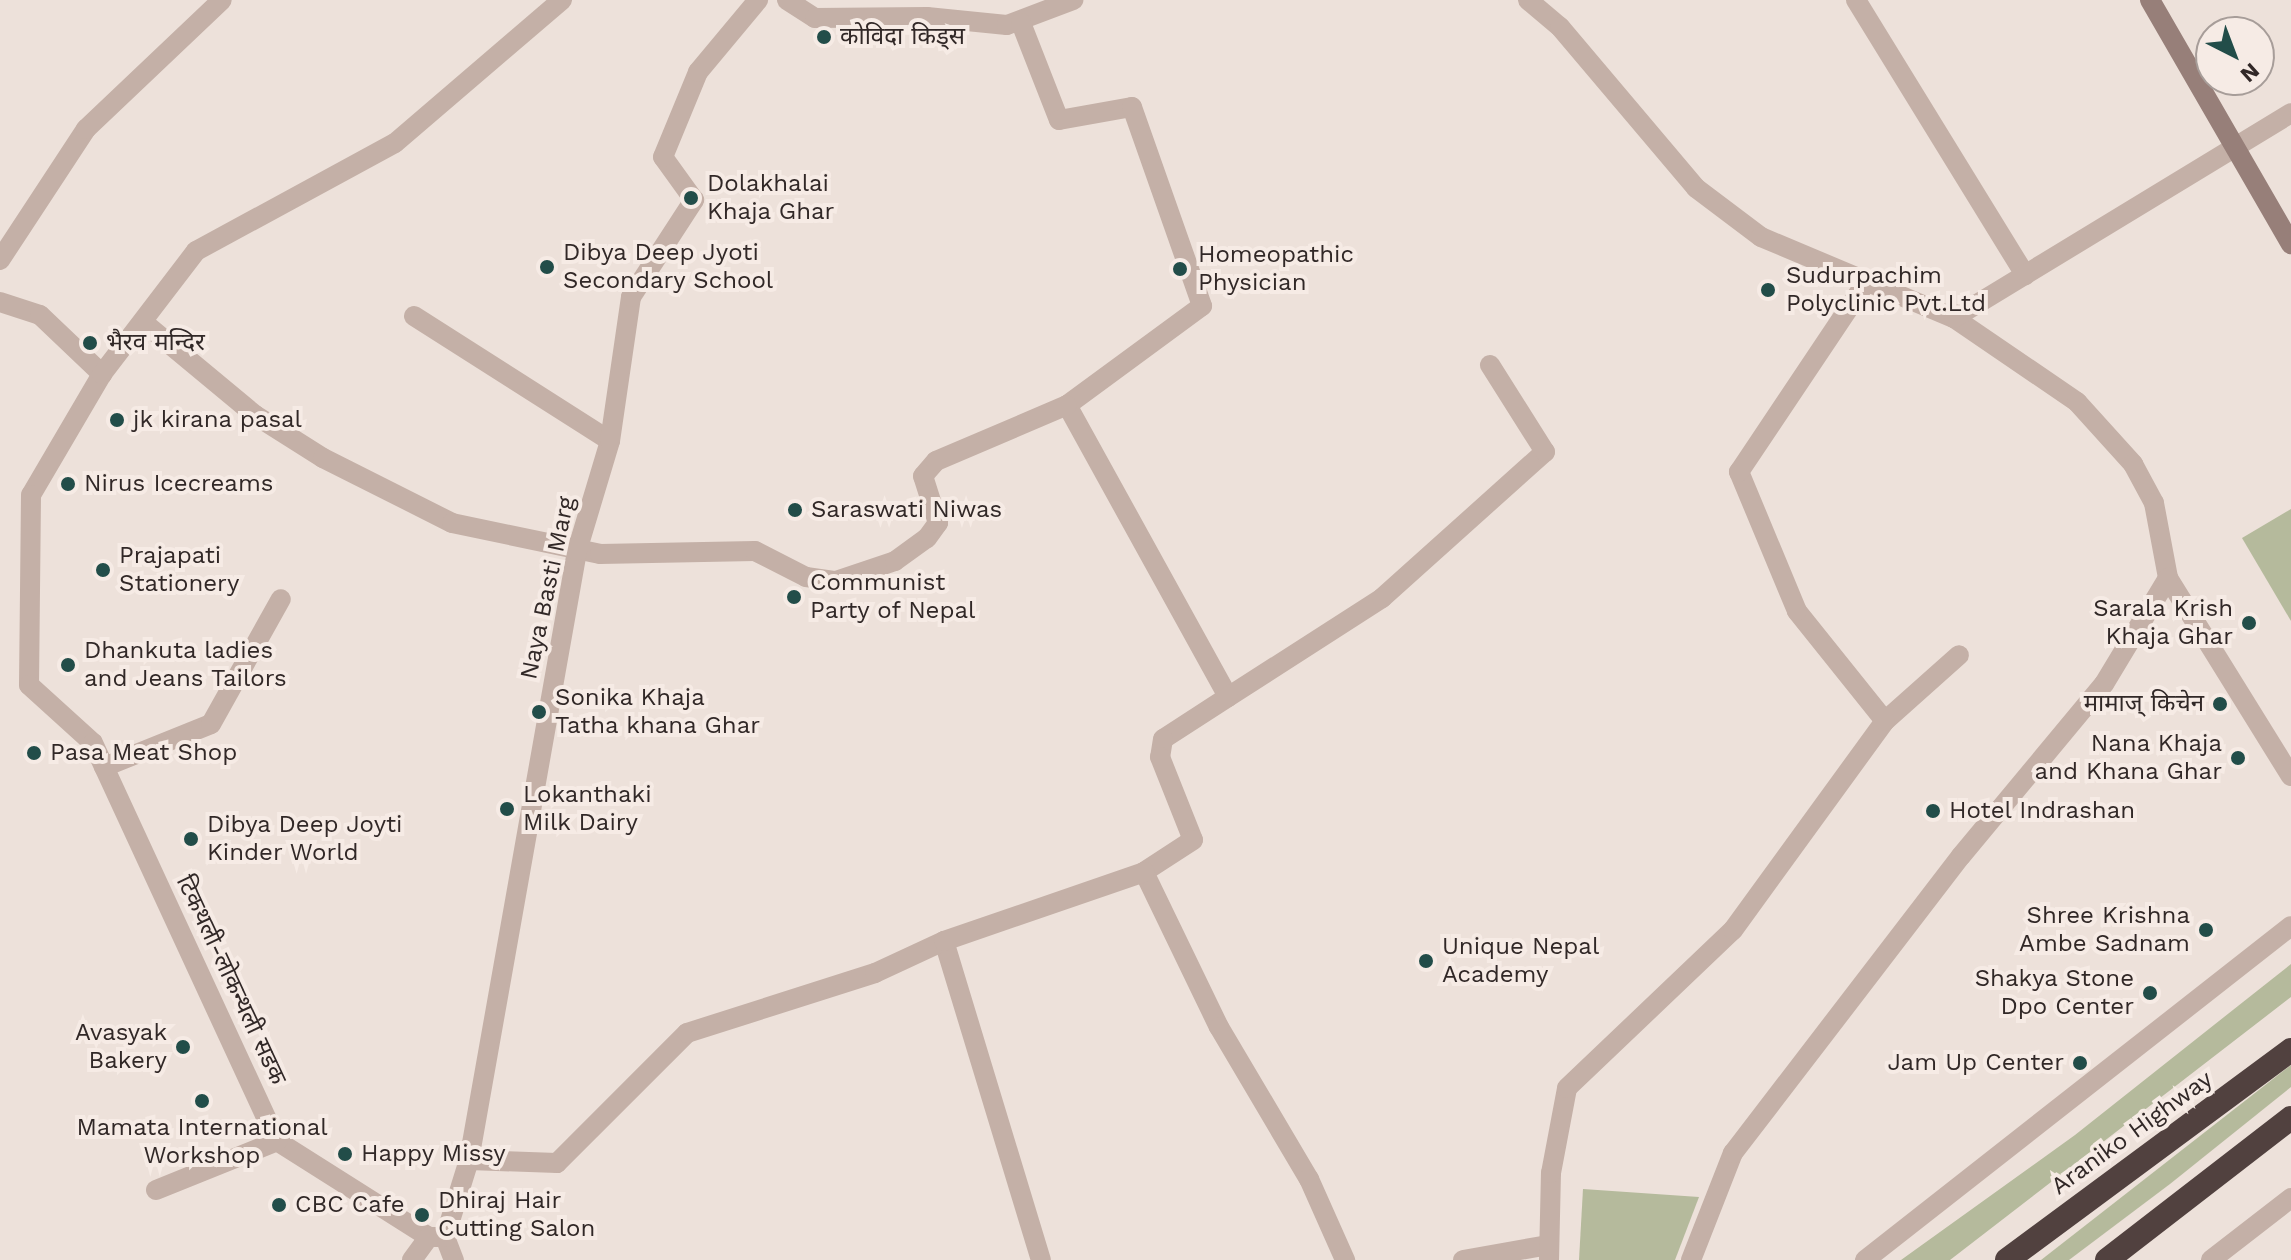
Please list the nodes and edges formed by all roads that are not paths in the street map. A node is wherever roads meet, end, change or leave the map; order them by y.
1 (222, 0) edge
2 (562, 0) edge
3 (758, 0) edge
4 (787, 0) edge
5 (1073, 0) edge
6 (1528, 0) edge
7 (1856, 0) edge
8 (2150, 0) edge
9 (1021, 23) junction
10 (2291, 113) edge
11 (2233, 147) junction
12 (2291, 244) edge
13 (0, 260) edge
14 (2025, 275) junction
15 (1867, 281) junction
16 (0, 302) edge
17 (414, 316) dead end
18 (1954, 318) junction
19 (143, 322) junction
20 (1490, 365) dead end
21 (102, 374) junction
22 (1067, 405) junction
23 (610, 441) junction
24 (577, 551) junction
25 (2168, 578) junction
26 (281, 599) dead end
27 (1959, 655) dead end
28 (1228, 697) junction
29 (1885, 721) junction
30 (104, 767) junction
31 (2291, 776) edge
32 (1144, 872) junction
33 (2291, 926) edge
34 (944, 941) junction
35 (2291, 1050) edge
36 (2291, 1118) edge
37 (277, 1141) junction
38 (469, 1160) junction
39 (156, 1190) dead end
40 (2291, 1198) edge
41 (437, 1237) junction
42 (1548, 1252) edge
43 (412, 1260) edge
44 (454, 1260) edge
45 (1041, 1260) edge
46 (1345, 1260) edge
47 (1463, 1260) edge
48 (1691, 1260) edge
49 (1865, 1260) edge
50 (2007, 1260) edge
51 (2107, 1260) edge
52 (2211, 1260) edge

1 - 13 street
2 - 19 street, टिकथली-लोकन्थली सडक
3 - 23 street, Naya Basti Marg
4 - 9 street
5 - 9 street
6 - 15 street
7 - 14 street
8 - 11 street
9 - 22 street
10 - 11 street
11 - 12 street
11 - 14 street
14 - 18 street
15 - 18 street
15 - 29 street
16 - 21 street
17 - 23 street
18 - 25 street
19 - 21 street, टिकथली-लोकन्थली सडक
19 - 24 street
20 - 28 street
21 - 30 street, टिकथली-लोकन्थली सडक
22 - 24 street
22 - 28 street
23 - 24 street, Naya Basti Marg
24 - 38 street, Naya Basti Marg
25 - 31 street
25 - 48 street
26 - 30 street
27 - 29 street
28 - 32 street
29 - 42 street
30 - 37 street, टिकथली-लोकन्थली सडक
32 - 34 street
32 - 46 street
33 - 49 street
34 - 38 street
34 - 45 street
35 - 50 highway, Araniko Highway
36 - 51 highway
37 - 39 street
37 - 41 street
38 - 41 street, Naya Basti Marg
40 - 52 street
41 - 43 street, Naya Basti Marg
41 - 44 street
42 - 47 street

